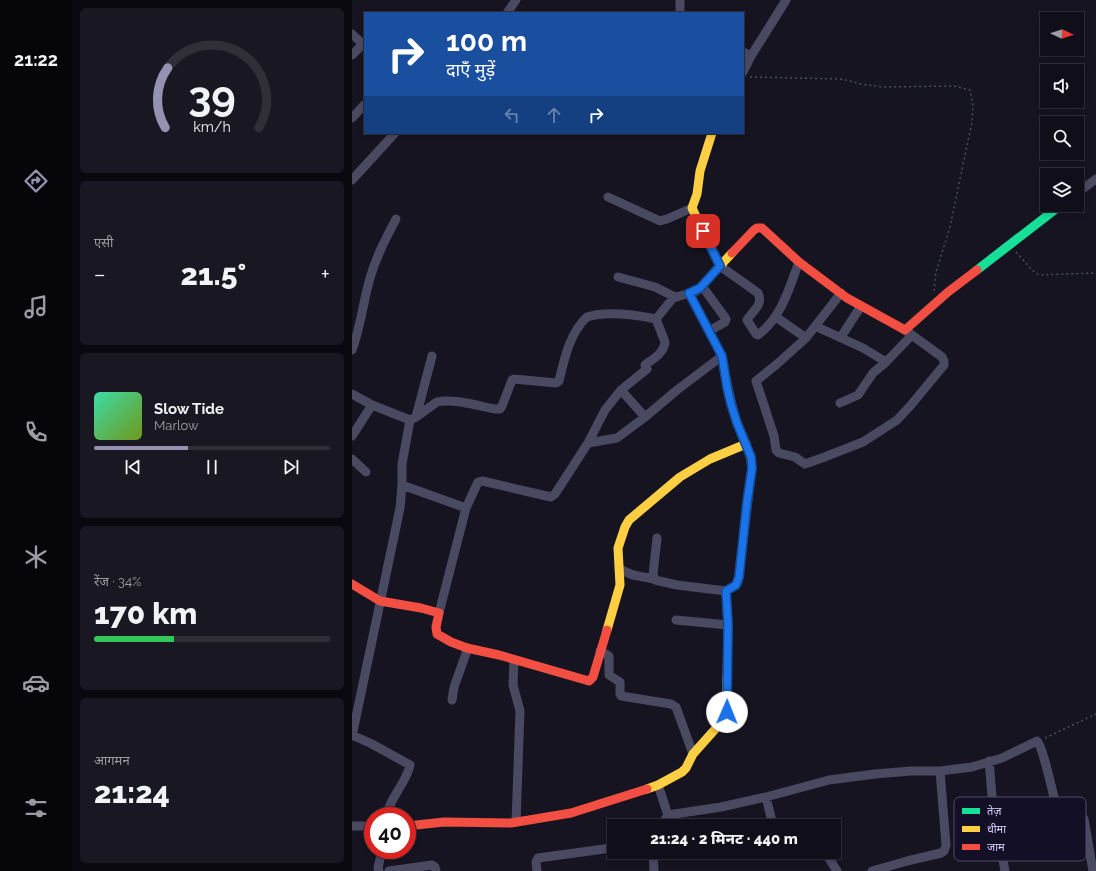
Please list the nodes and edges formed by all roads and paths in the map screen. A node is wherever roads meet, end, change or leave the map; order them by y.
1 (516, 0) edge
2 (680, 0) edge
3 (786, 0) edge
4 (508, 12) edge
5 (680, 12) edge
6 (352, 34) edge
7 (364, 45) edge
8 (747, 54) edge
9 (352, 55) edge
10 (747, 74) edge
11 (364, 105) edge
12 (352, 118) edge
13 (394, 134) edge
14 (712, 134) edge
15 (1096, 178) edge
16 (352, 180) edge
17 (1084, 187) edge
18 (608, 197) dead end
19 (692, 208) junction
20 (1052, 212) edge
21 (396, 219) dead end
22 (1010, 244) junction
23 (799, 262) junction
24 (720, 266) junction
25 (1096, 273) edge
26 (618, 277) dead end
27 (702, 286) junction
28 (689, 293) junction
29 (841, 293) junction
30 (675, 297) junction
31 (933, 305) junction
32 (861, 306) junction
33 (776, 317) junction
34 (656, 319) junction
35 (815, 326) junction
36 (709, 331) junction
37 (908, 333) junction
38 (841, 337) junction
39 (806, 338) junction
40 (352, 350) edge
41 (432, 356) dead end
42 (722, 356) junction
43 (886, 362) junction
44 (621, 390) junction
45 (352, 394) edge
46 (840, 403) dead end
47 (372, 405) junction
48 (645, 417) junction
49 (413, 418) junction
50 (352, 436) edge
51 (588, 443) junction
52 (746, 444) junction
53 (352, 460) edge
54 (366, 472) dead end
55 (402, 485) junction
56 (466, 508) junction
57 (657, 538) dead end
58 (619, 569) junction
59 (654, 578) junction
60 (352, 584) edge
61 (726, 591) junction
62 (380, 601) junction
63 (438, 613) junction
64 (676, 620) dead end
65 (728, 624) junction
66 (468, 648) junction
67 (600, 650) junction
68 (514, 660) junction
69 (452, 700) dead end
70 (1096, 714) edge
71 (353, 732) edge
72 (1037, 741) junction
73 (693, 754) junction
74 (989, 761) junction
75 (940, 771) junction
76 (658, 785) junction
77 (766, 797) junction
78 (992, 797) edge
79 (1054, 797) edge
80 (389, 807) edge
81 (668, 815) junction
82 (666, 819) edge
83 (771, 819) edge
84 (516, 822) junction
85 (416, 825) edge
86 (352, 826) edge
87 (364, 826) edge
88 (1086, 831) edge
89 (607, 848) edge
90 (380, 859) edge
91 (653, 859) edge
92 (829, 859) edge
93 (1003, 861) edge
94 (379, 871) edge
95 (389, 871) edge
96 (436, 871) edge
97 (537, 871) edge
98 (654, 871) edge
99 (836, 871) edge
100 (872, 871) edge
101 (1005, 871) edge
102 (1093, 871) edge

1 - 4 street
2 - 5 street
3 - 8 street
6 - 7 street
7 - 9 street
8 - 10 street
10 - 31 path
11 - 12 street
13 - 16 street
14 - 19 street
15 - 17 street
18 - 19 street
19 - 24 street
20 - 22 street
21 - 40 street
22 - 25 path
22 - 31 street
23 - 24 street
23 - 29 street
23 - 33 street
24 - 27 street
24 - 33 street
26 - 30 street
27 - 28 street
27 - 36 street
28 - 30 street
28 - 36 street
29 - 32 street
29 - 35 street
30 - 34 street
31 - 37 street
32 - 37 street
32 - 38 street
33 - 39 street
34 - 44 street
34 - 49 street
35 - 38 street
35 - 39 street
36 - 42 street
37 - 39 street
37 - 43 street
38 - 43 street
41 - 49 street
42 - 48 street
42 - 52 street
43 - 46 street
44 - 48 street
44 - 51 street
45 - 47 street
47 - 49 street
47 - 50 street
48 - 51 street
49 - 55 street
51 - 56 street
52 - 58 street
52 - 61 street
53 - 54 street
55 - 56 street
55 - 62 street
56 - 63 street
57 - 59 street
58 - 59 street
58 - 67 street
59 - 61 street
60 - 62 street
61 - 65 street
62 - 63 street
62 - 71 street
63 - 66 street
64 - 65 street
65 - 73 street
66 - 68 street
66 - 69 street
67 - 68 street
67 - 73 street
68 - 84 street
70 - 72 path
71 - 80 street
72 - 74 street
72 - 79 street
73 - 76 street
74 - 75 street
74 - 78 street
75 - 77 street
75 - 100 street
76 - 81 street
76 - 84 street
77 - 81 street
77 - 83 street
81 - 82 street
84 - 85 street
86 - 87 street
88 - 102 street
89 - 97 street
90 - 94 street
91 - 98 street
92 - 99 street
93 - 101 street
95 - 96 street

